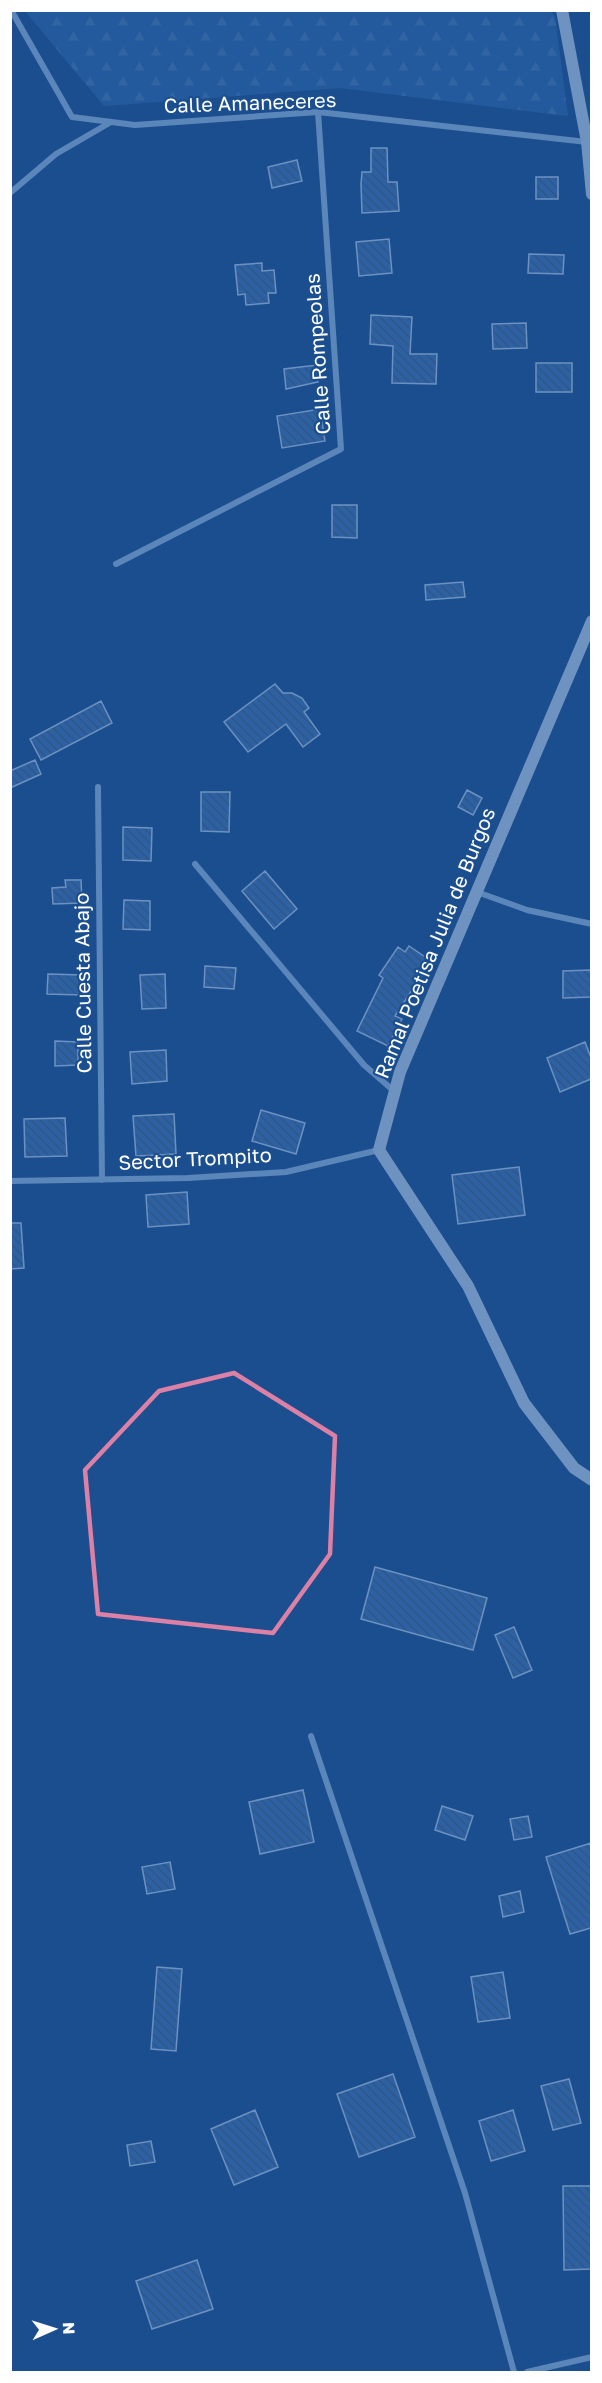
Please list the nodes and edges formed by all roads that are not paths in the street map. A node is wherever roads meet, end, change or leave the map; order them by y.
1 (11, 10) edge
2 (562, 10) edge
3 (318, 112) junction
4 (111, 122) junction
5 (587, 142) junction
6 (10, 193) edge
7 (591, 194) edge
8 (116, 564) dead end
9 (591, 621) edge
10 (98, 787) dead end
11 (195, 864) dead end
12 (476, 891) junction
13 (591, 924) edge
14 (395, 1091) junction
15 (379, 1150) junction
16 (102, 1180) junction
17 (10, 1181) edge
18 (591, 1480) edge
19 (311, 1736) dead end
20 (591, 2357) edge
21 (514, 2373) edge
22 (527, 2373) edge

1 - 4 street, Calle Amaneceres
2 - 5 street
3 - 4 street, Calle Amaneceres
3 - 5 street, Calle Amaneceres
3 - 8 street, Calle Rompeolas
4 - 6 street
5 - 7 street
9 - 12 street, Ramal Poetisa Julia de Burgos
10 - 16 street, Calle Cuesta Abajo
11 - 14 street
12 - 13 street
12 - 14 street, Ramal Poetisa Julia de Burgos
14 - 15 street, Ramal Poetisa Julia de Burgos
15 - 16 street, Sector Trompito
15 - 18 street
16 - 17 street, Sector Trompito
19 - 21 street
20 - 22 street

